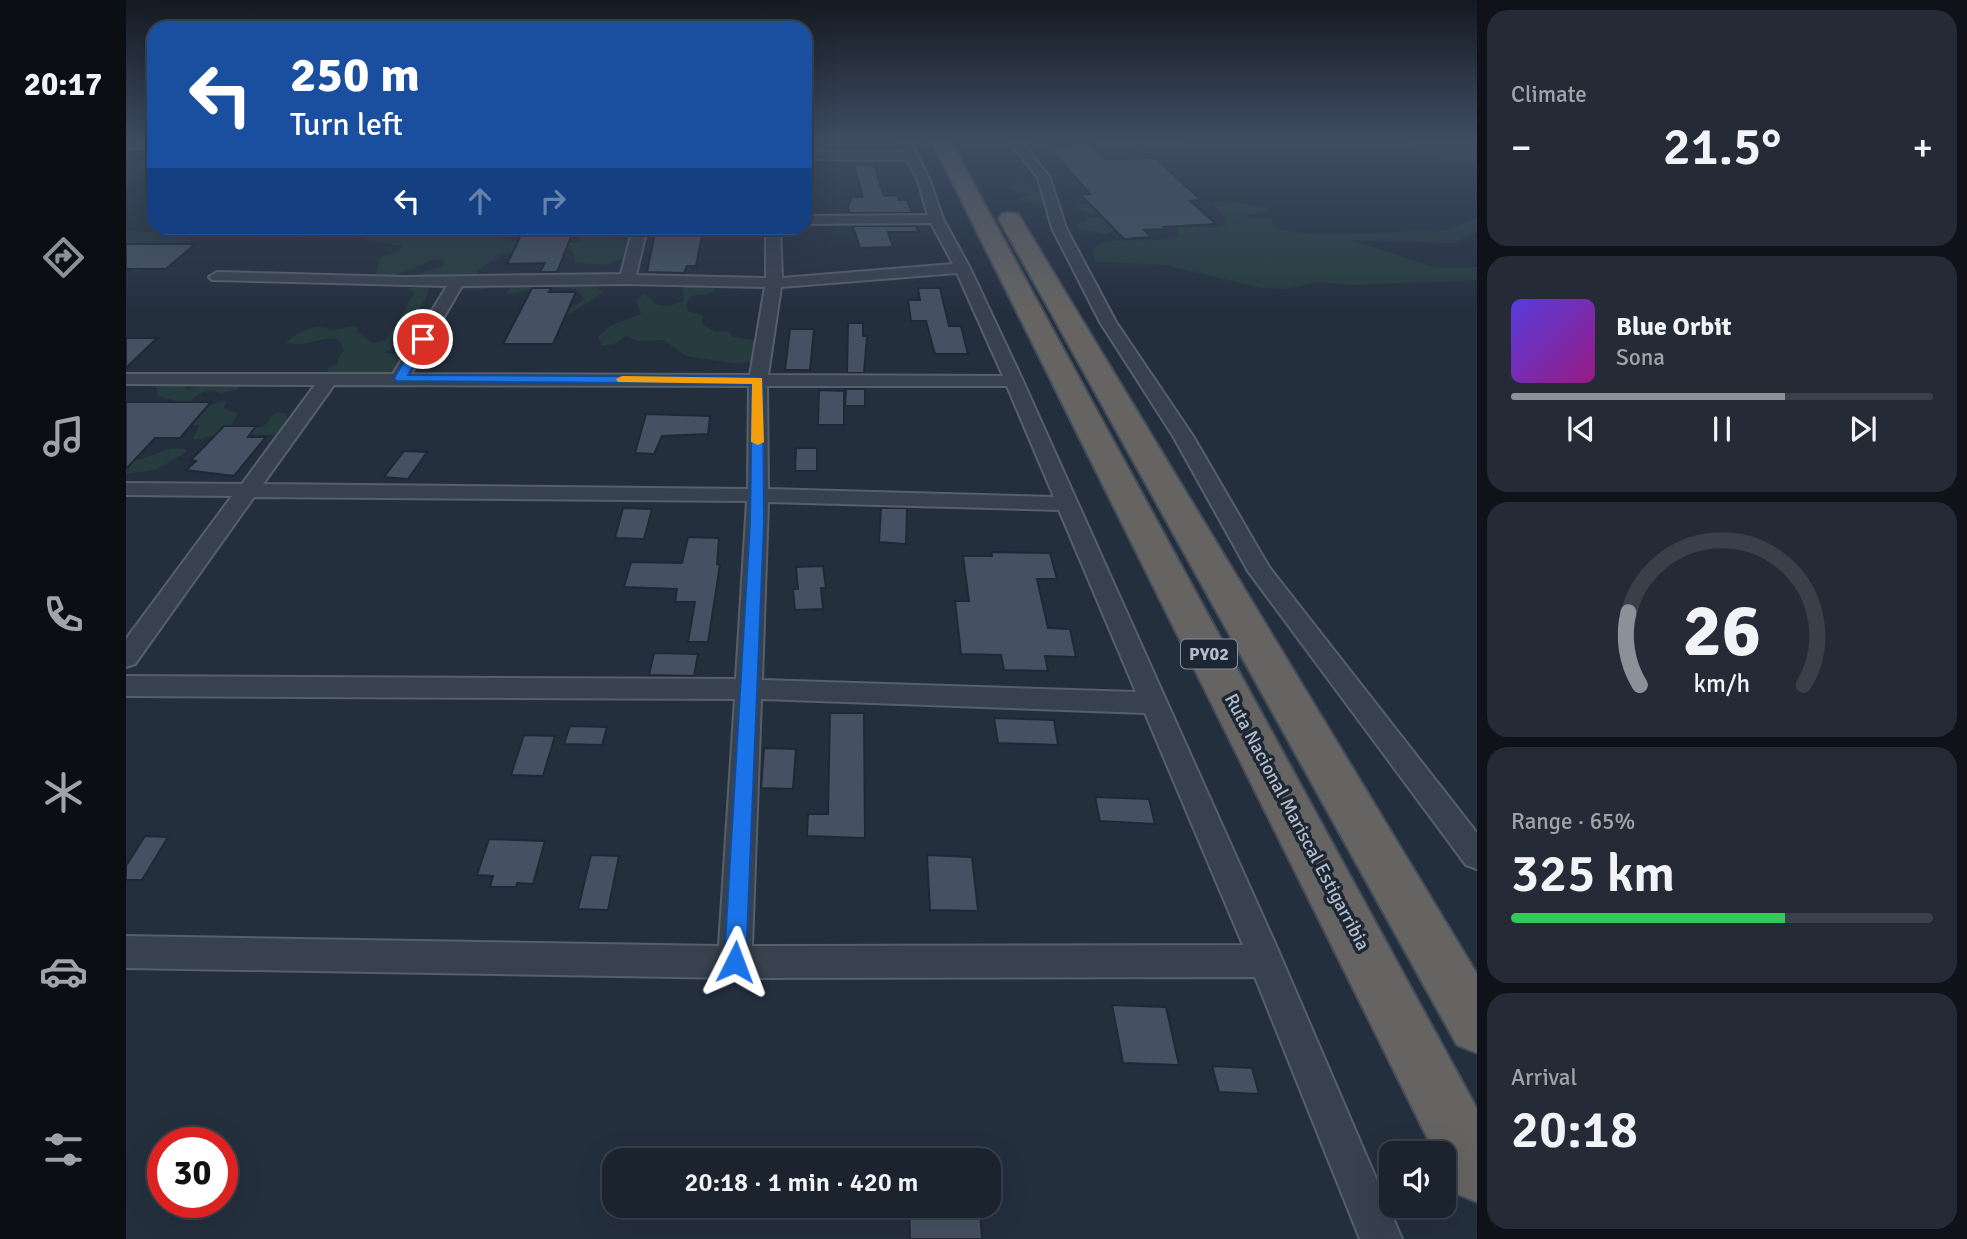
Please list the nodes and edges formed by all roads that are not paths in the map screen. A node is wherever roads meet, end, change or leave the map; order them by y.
1 (929, 197) edge
2 (946, 197) edge
3 (997, 197) edge
4 (1050, 197) edge
5 (936, 219) junction
6 (812, 220) edge
7 (638, 235) edge
8 (773, 235) edge
9 (962, 268) junction
10 (217, 277) dead end
11 (627, 279) junction
12 (458, 280) junction
13 (774, 283) junction
14 (400, 378) junction
15 (126, 379) edge
16 (328, 380) junction
17 (758, 380) junction
18 (1014, 381) junction
19 (126, 489) edge
20 (247, 490) junction
21 (758, 495) junction
22 (1065, 504) junction
23 (126, 657) edge
24 (126, 686) edge
25 (750, 689) junction
26 (1152, 703) junction
27 (1477, 856) edge
28 (126, 952) edge
29 (1266, 961) junction
30 (735, 962) junction
31 (1477, 1026) edge
32 (1477, 1171) edge
33 (1381, 1239) edge

1 - 5 street
2 - 32 highway, Ruta Nacional Mariscal Estigarribia / PY02
3 - 31 highway, PY02
4 - 27 street
5 - 6 street
5 - 9 street
7 - 11 street
8 - 13 street
9 - 13 street
9 - 18 street
10 - 12 street
11 - 12 street
11 - 13 street
12 - 14 street
13 - 17 street
14 - 16 street
14 - 17 street
15 - 16 street
16 - 20 street
17 - 18 street
17 - 21 street
18 - 22 street
19 - 20 street
20 - 21 street
20 - 23 street
21 - 22 street
21 - 25 street
22 - 26 street
24 - 25 street
25 - 26 street
25 - 30 street
26 - 29 street
28 - 30 street
29 - 30 street
29 - 33 street

